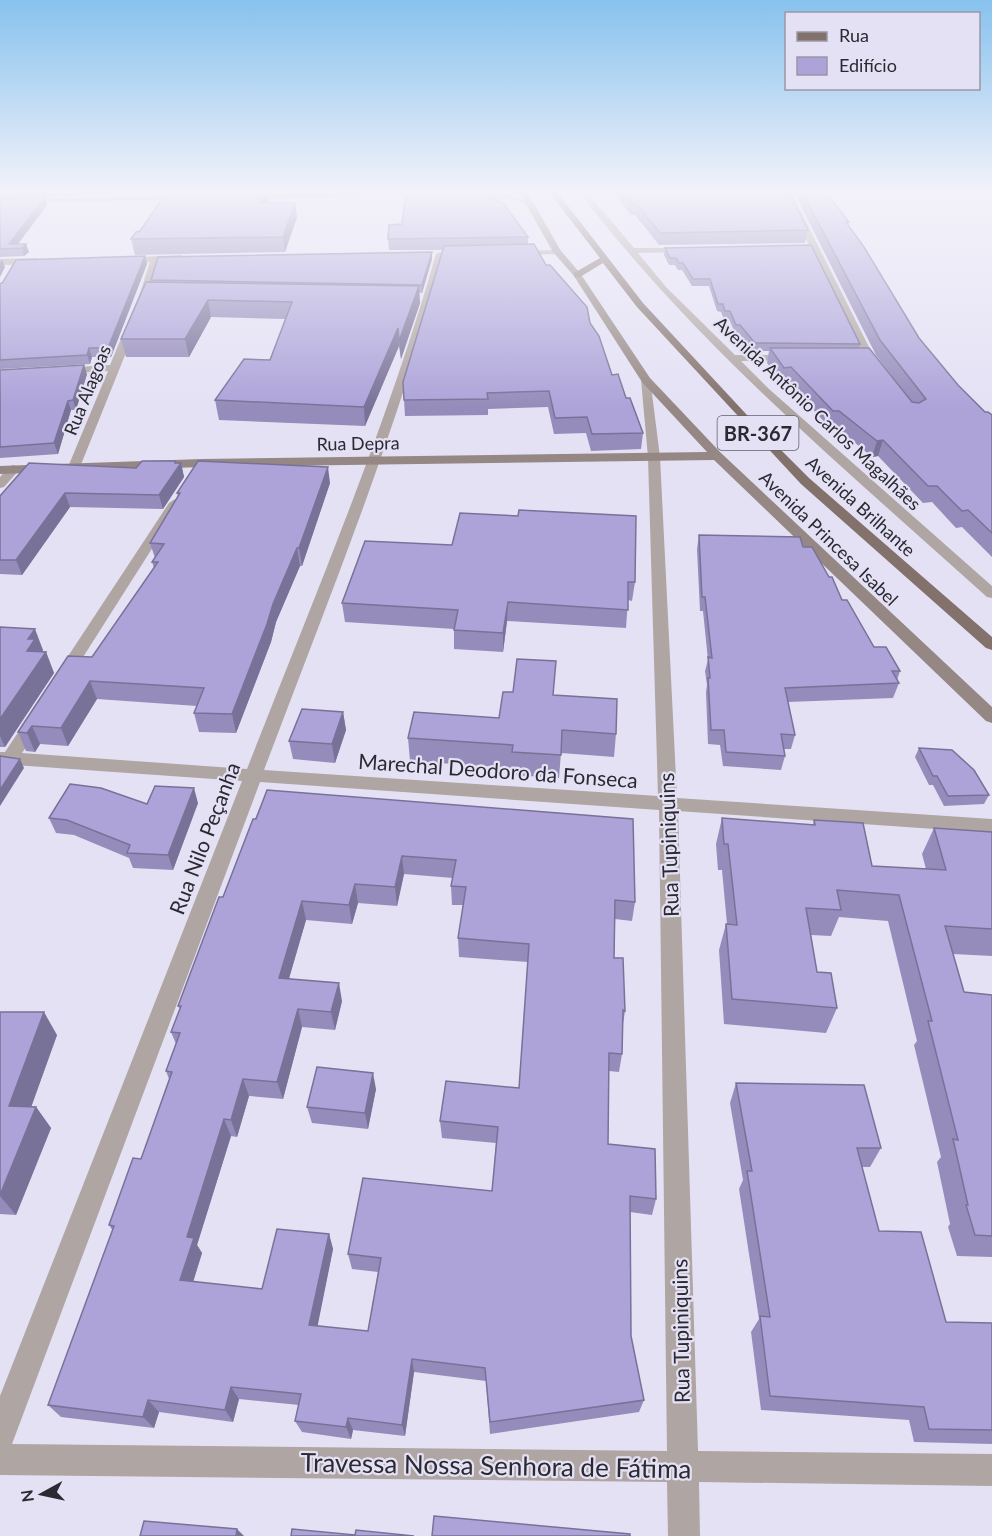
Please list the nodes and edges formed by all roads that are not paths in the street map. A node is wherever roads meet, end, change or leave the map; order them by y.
1 (14, 264) edge
2 (154, 264) edge
3 (436, 264) edge
4 (567, 264) edge
5 (597, 264) edge
6 (606, 264) edge
7 (642, 264) edge
8 (821, 264) edge
9 (10, 271) edge
10 (577, 275) junction
11 (145, 293) junction
12 (157, 293) edge
13 (801, 357) edge
14 (734, 358) junction
15 (113, 368) junction
16 (45, 371) edge
17 (884, 376) edge
18 (646, 380) junction
19 (717, 456) junction
20 (654, 458) junction
21 (374, 460) junction
22 (202, 463) junction
23 (74, 467) junction
24 (14, 469) junction
25 (0, 470) edge
26 (0, 484) edge
27 (992, 594) edge
28 (992, 645) edge
29 (55, 689) edge
30 (42, 709) edge
31 (992, 717) edge
32 (5, 758) edge
33 (254, 775) junction
34 (668, 806) junction
35 (992, 826) edge
36 (0, 1435) edge
37 (0, 1460) edge
38 (683, 1467) junction
39 (992, 1470) edge
40 (684, 1536) edge

1 - 9 street
2 - 11 street, Rua Alagoas
3 - 21 street, Rua Nilo Peçanha
4 - 10 street, Rua Tupiniquins
5 - 10 main road
6 - 28 main road, Avenida Brilhante / BR-367
7 - 14 street, Avenida Antônio Carlos Magalhães
8 - 17 street
10 - 18 street, Rua Tupiniquins
11 - 12 street
11 - 15 street, Rua Alagoas
13 - 14 street
14 - 27 street, Avenida Antônio Carlos Magalhães
15 - 16 street
15 - 23 street, Rua Alagoas
18 - 19 street, Avenida Princesa Isabel
18 - 20 street, Rua Tupiniquins
19 - 20 street, Rua Depra
19 - 31 street, Avenida Princesa Isabel
20 - 21 street, Rua Depra
20 - 34 street, Rua Tupiniquins
21 - 22 street, Rua Depra
21 - 33 street, Rua Nilo Peçanha
22 - 23 street, Rua Depra
22 - 29 street
23 - 24 street, Rua Depra
24 - 25 street, Rua Depra
24 - 26 street
30 - 32 street
32 - 33 street, Marechal Deodoro da Fonseca
33 - 34 street, Marechal Deodoro da Fonseca
33 - 36 street, Rua Nilo Peçanha
34 - 35 street, Marechal Deodoro da Fonseca
34 - 38 street, Rua Tupiniquins
37 - 38 street, Travessa Nossa Senhora de Fátima
38 - 39 street, Travessa Nossa Senhora de Fátima
38 - 40 street, Rua Tupiniquins

